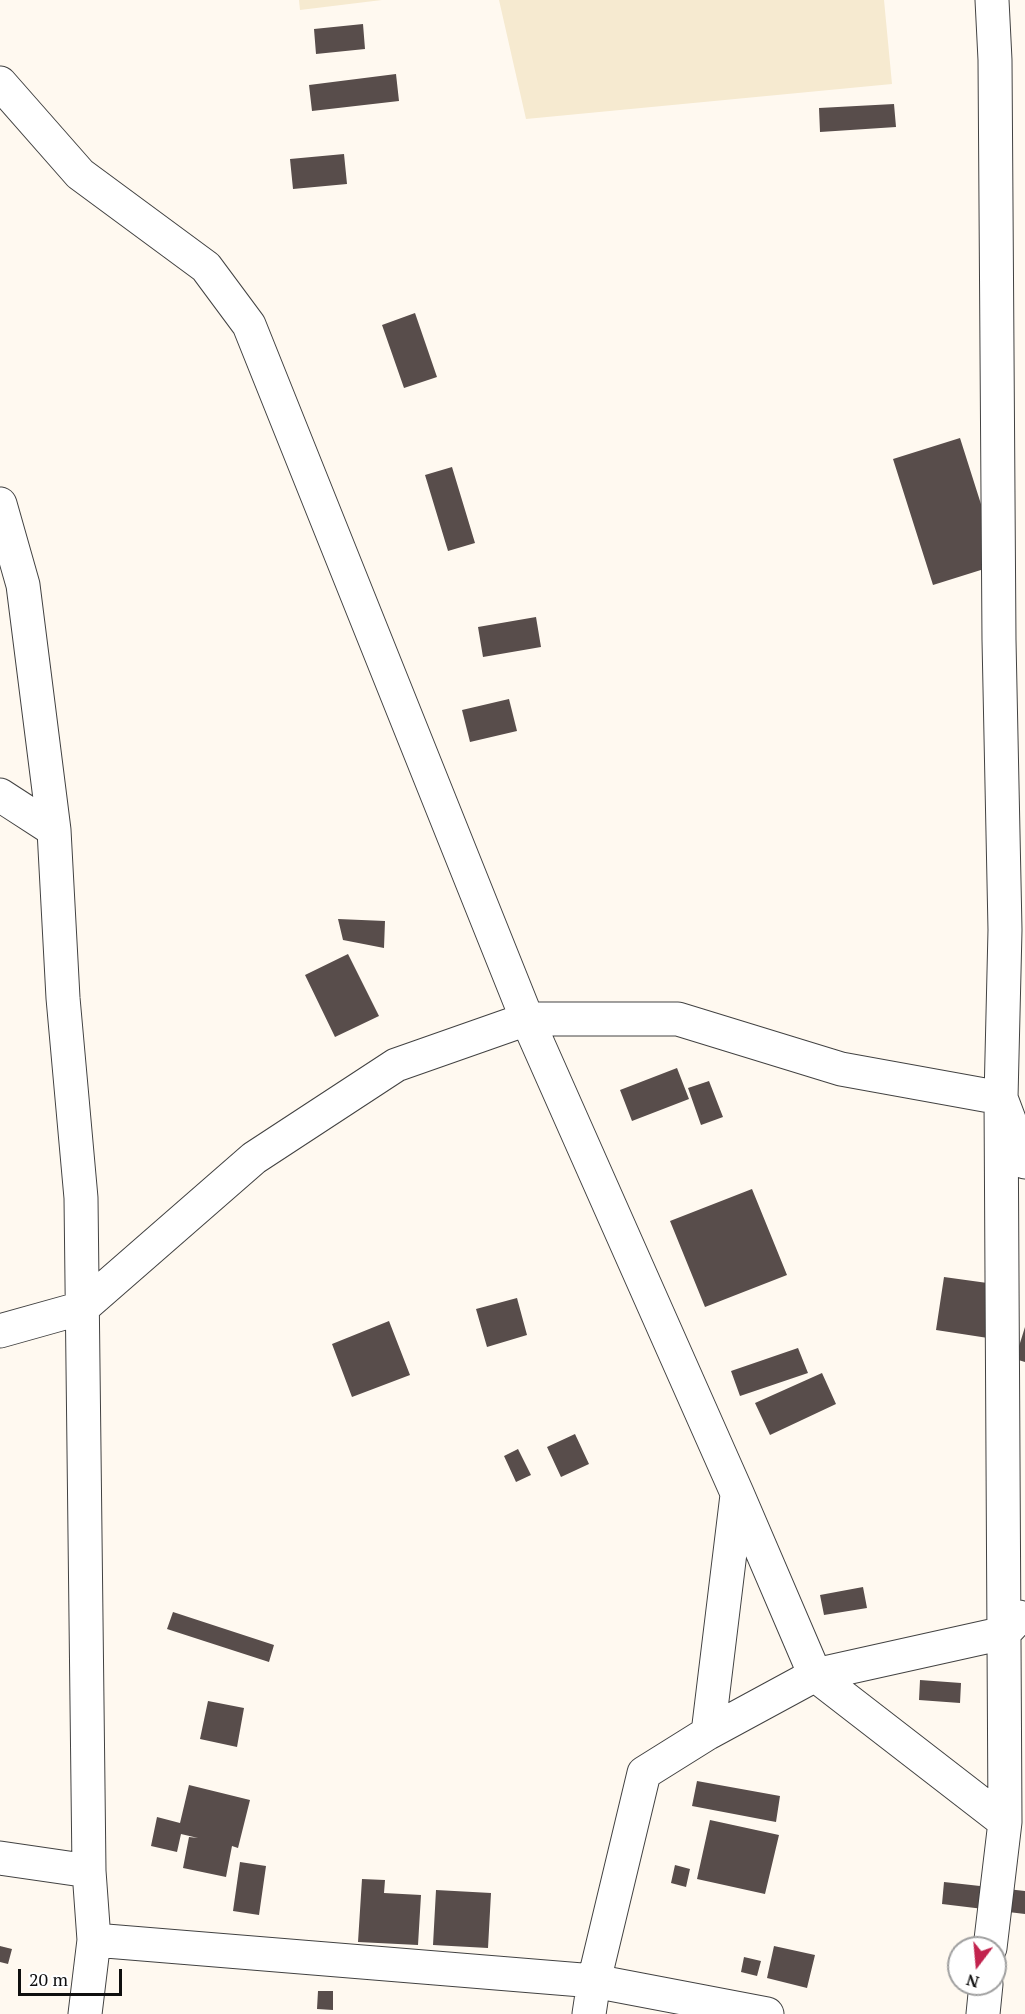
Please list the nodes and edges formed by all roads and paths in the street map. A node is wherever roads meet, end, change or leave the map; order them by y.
1 (992, 0) edge
2 (0, 83) edge
3 (0, 504) edge
4 (0, 795) edge
5 (54, 830) junction
6 (1015, 932) edge
7 (527, 1019) junction
8 (1001, 1098) junction
9 (1025, 1162) edge
10 (82, 1308) junction
11 (0, 1331) edge
12 (737, 1493) junction
13 (1014, 1621) edge
14 (815, 1675) junction
15 (708, 1733) junction
16 (1005, 1822) junction
17 (0, 1858) edge
18 (89, 1872) junction
19 (991, 1936) edge
20 (94, 1940) junction
21 (594, 1981) junction
22 (985, 1996) edge
23 (85, 2014) edge
24 (589, 2014) edge
25 (767, 2014) edge
26 (983, 2014) edge

1 - 6 street
2 - 7 street
3 - 5 street
4 - 5 street
5 - 10 street
6 - 8 street
7 - 8 street
7 - 10 street
7 - 12 street
8 - 9 street
8 - 13 street
10 - 11 street
10 - 18 street
12 - 14 street
12 - 15 street
13 - 14 street
13 - 16 street
14 - 15 street
14 - 16 street
15 - 21 street
16 - 19 street
17 - 18 street
18 - 20 street
20 - 21 street
20 - 23 street
21 - 24 street
21 - 25 street
22 - 26 street

